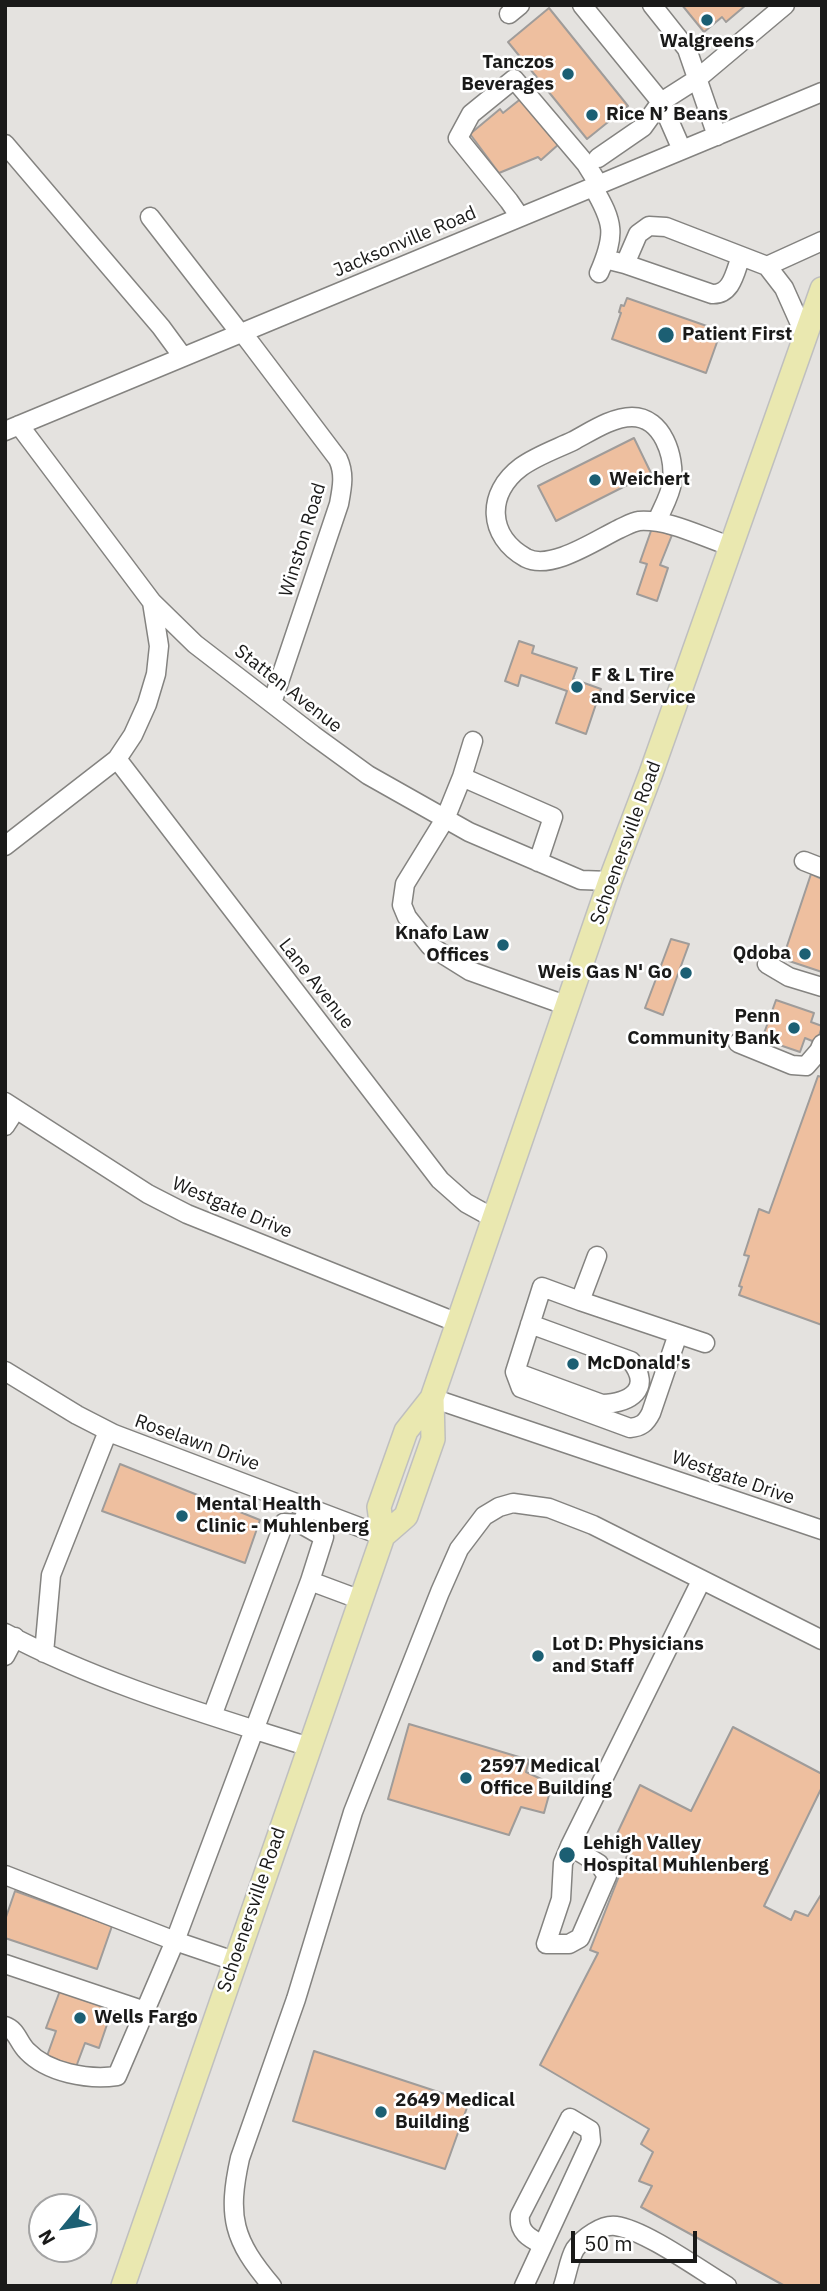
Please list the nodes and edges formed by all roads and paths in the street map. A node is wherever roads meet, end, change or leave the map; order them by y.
1 (582, 5) edge
2 (652, 5) edge
3 (785, 5) edge
4 (697, 79) junction
5 (822, 92) edge
6 (661, 102) junction
7 (716, 136) junction
8 (5, 144) edge
9 (682, 150) junction
10 (598, 158) dead end
11 (596, 186) junction
12 (150, 217) dead end
13 (520, 217) junction
14 (822, 241) edge
15 (741, 256) junction
16 (625, 264) junction
17 (767, 266) junction
18 (822, 289) edge
19 (241, 333) junction
20 (805, 335) junction
21 (183, 357) junction
22 (12, 428) edge
23 (657, 521) junction
24 (730, 546) junction
25 (152, 602) junction
26 (272, 703) junction
27 (473, 741) dead end
28 (117, 759) junction
29 (462, 777) junction
30 (445, 819) junction
31 (5, 846) edge
32 (804, 861) dead end
33 (538, 862) junction
34 (822, 868) edge
35 (610, 881) junction
36 (767, 964) dead end
37 (822, 987) edge
38 (568, 1006) junction
39 (738, 1043) dead end
40 (822, 1044) edge
41 (10, 1106) edge
42 (5, 1126) edge
43 (495, 1219) junction
44 (597, 1256) dead end
45 (580, 1301) junction
46 (458, 1323) junction
47 (530, 1324) junction
48 (678, 1334) junction
49 (705, 1343) dead end
50 (5, 1371) edge
51 (514, 1372) junction
52 (432, 1398) junction
53 (108, 1431) junction
54 (309, 1506) junction
55 (301, 1524) junction
56 (822, 1530) edge
57 (383, 1536) junction
58 (310, 1581) junction
59 (701, 1581) junction
60 (361, 1600) junction
61 (10, 1635) edge
62 (822, 1640) edge
63 (44, 1653) junction
64 (5, 1656) edge
65 (212, 1716) junction
66 (254, 1729) junction
67 (309, 1747) junction
68 (570, 1846) junction
69 (5, 1875) edge
70 (175, 1941) junction
71 (234, 1961) junction
72 (5, 1964) edge
73 (145, 2011) junction
74 (5, 2026) edge
75 (543, 2245) junction
76 (122, 2286) edge
77 (272, 2286) edge
78 (524, 2286) edge
79 (563, 2286) edge
80 (727, 2286) edge

1 - 6 street
2 - 4 street
3 - 4 street
4 - 6 street
4 - 7 street
5 - 7 street, Jacksonville Road
6 - 9 street
6 - 10 street
7 - 9 street, Jacksonville Road
8 - 21 street
9 - 11 street, Jacksonville Road
11 - 13 street, Jacksonville Road
11 - 13 street
11 - 16 street
12 - 19 street, Winston Road
13 - 19 street, Jacksonville Road
14 - 17 street
15 - 16 street
15 - 16 street
15 - 17 street
17 - 20 street
18 - 20 main road, Schoenersville Road
19 - 21 street, Jacksonville Road
19 - 26 street, Winston Road
20 - 24 main road, Schoenersville Road
21 - 22 street, Jacksonville Road
22 - 25 street, Statten Avenue
23 - 23 street
23 - 24 street
24 - 35 main road, Schoenersville Road
25 - 26 street, Statten Avenue
25 - 28 street
26 - 30 street, Statten Avenue
27 - 29 street
28 - 31 street
28 - 43 street, Lane Avenue
29 - 30 street
29 - 33 street
30 - 33 street, Statten Avenue
30 - 38 street
32 - 34 street
33 - 35 street, Statten Avenue
35 - 38 main road, Schoenersville Road
36 - 37 street
38 - 43 main road, Schoenersville Road
39 - 40 street
41 - 42 street
41 - 46 street, Westgate Drive
43 - 46 main road, Schoenersville Road
44 - 45 street
45 - 47 street
45 - 48 street
46 - 52 main road, Schoenersville Road
47 - 51 street
47 - 51 street
48 - 49 street
48 - 51 street
50 - 53 street, Roselawn Drive
52 - 56 street, Westgate Drive
52 - 57 main road, Schoenersville Road
53 - 54 street, Roselawn Drive
53 - 63 street
54 - 55 street
54 - 57 street, Roselawn Drive
55 - 58 street
55 - 65 street
57 - 60 main road, Schoenersville Road
58 - 60 street
58 - 66 street
59 - 62 street
59 - 68 street
59 - 77 street
60 - 67 main road, Schoenersville Road
61 - 63 street
61 - 64 street
63 - 65 street
65 - 66 street
66 - 67 street
66 - 70 street
67 - 71 main road, Schoenersville Road
68 - 68 street
69 - 70 street
70 - 71 street
70 - 73 street
71 - 76 main road, Schoenersville Road
72 - 73 street
73 - 74 street
75 - 75 street
75 - 78 street
79 - 80 street

